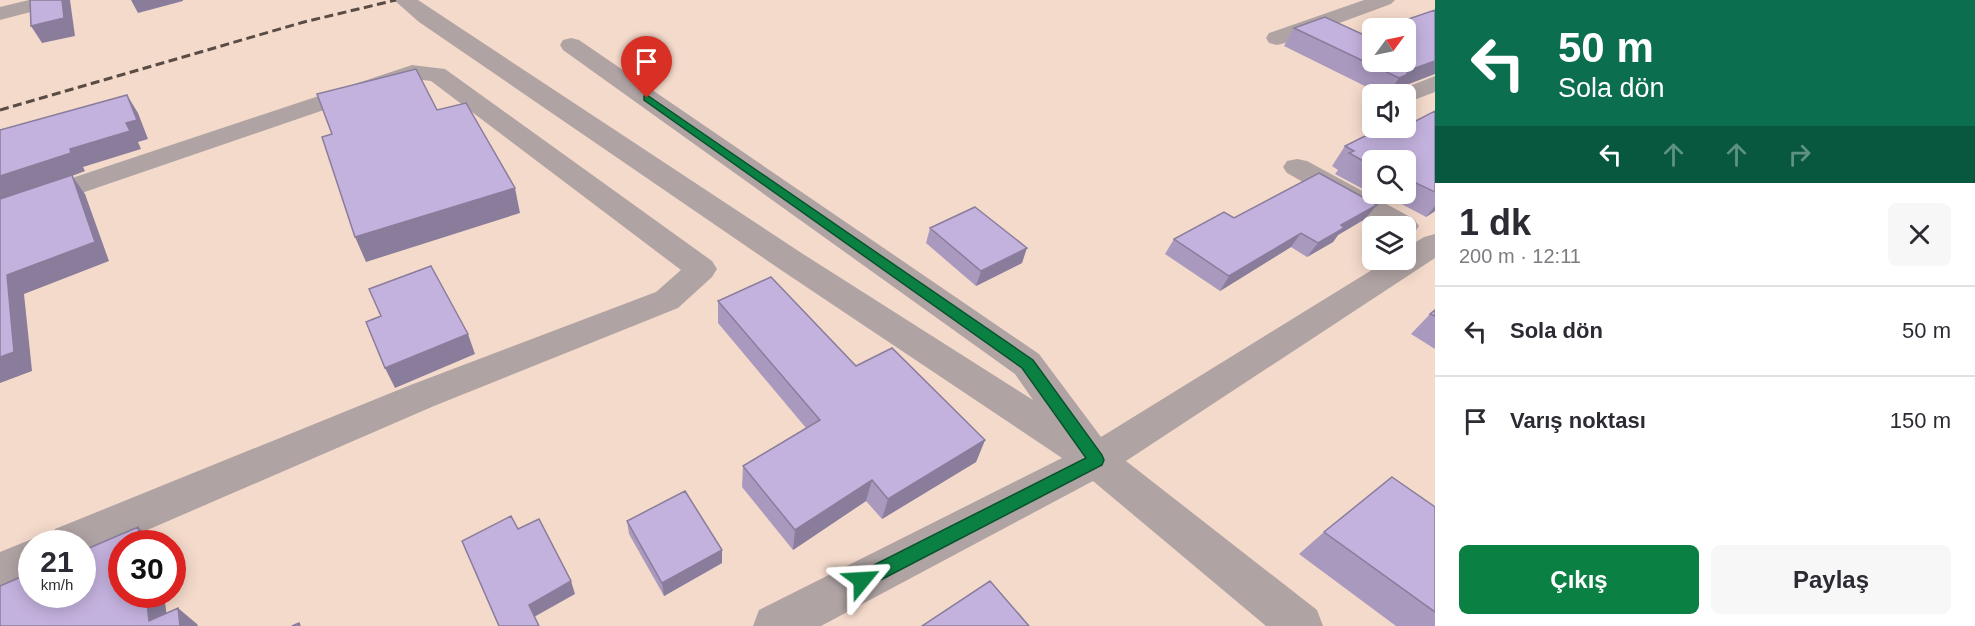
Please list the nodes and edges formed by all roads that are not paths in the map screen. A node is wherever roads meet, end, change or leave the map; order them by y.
1 (54, 0) edge
2 (1384, 0) edge
3 (416, 9) edge
4 (0, 14) edge
5 (1277, 38) dead end
6 (571, 45) dead end
7 (1435, 83) edge
8 (1416, 92) edge
9 (1297, 166) dead end
10 (0, 212) edge
11 (1386, 216) edge
12 (1416, 233) edge
13 (1435, 244) edge
14 (1096, 460) junction
15 (96, 532) edge
16 (18, 565) edge
17 (0, 572) edge
18 (793, 622) edge
19 (1301, 626) edge

1 - 4 street
2 - 5 street
3 - 14 street
6 - 14 street
7 - 8 street
9 - 11 street
10 - 15 street
12 - 13 street
13 - 14 street
14 - 18 street
14 - 19 street
16 - 17 street

